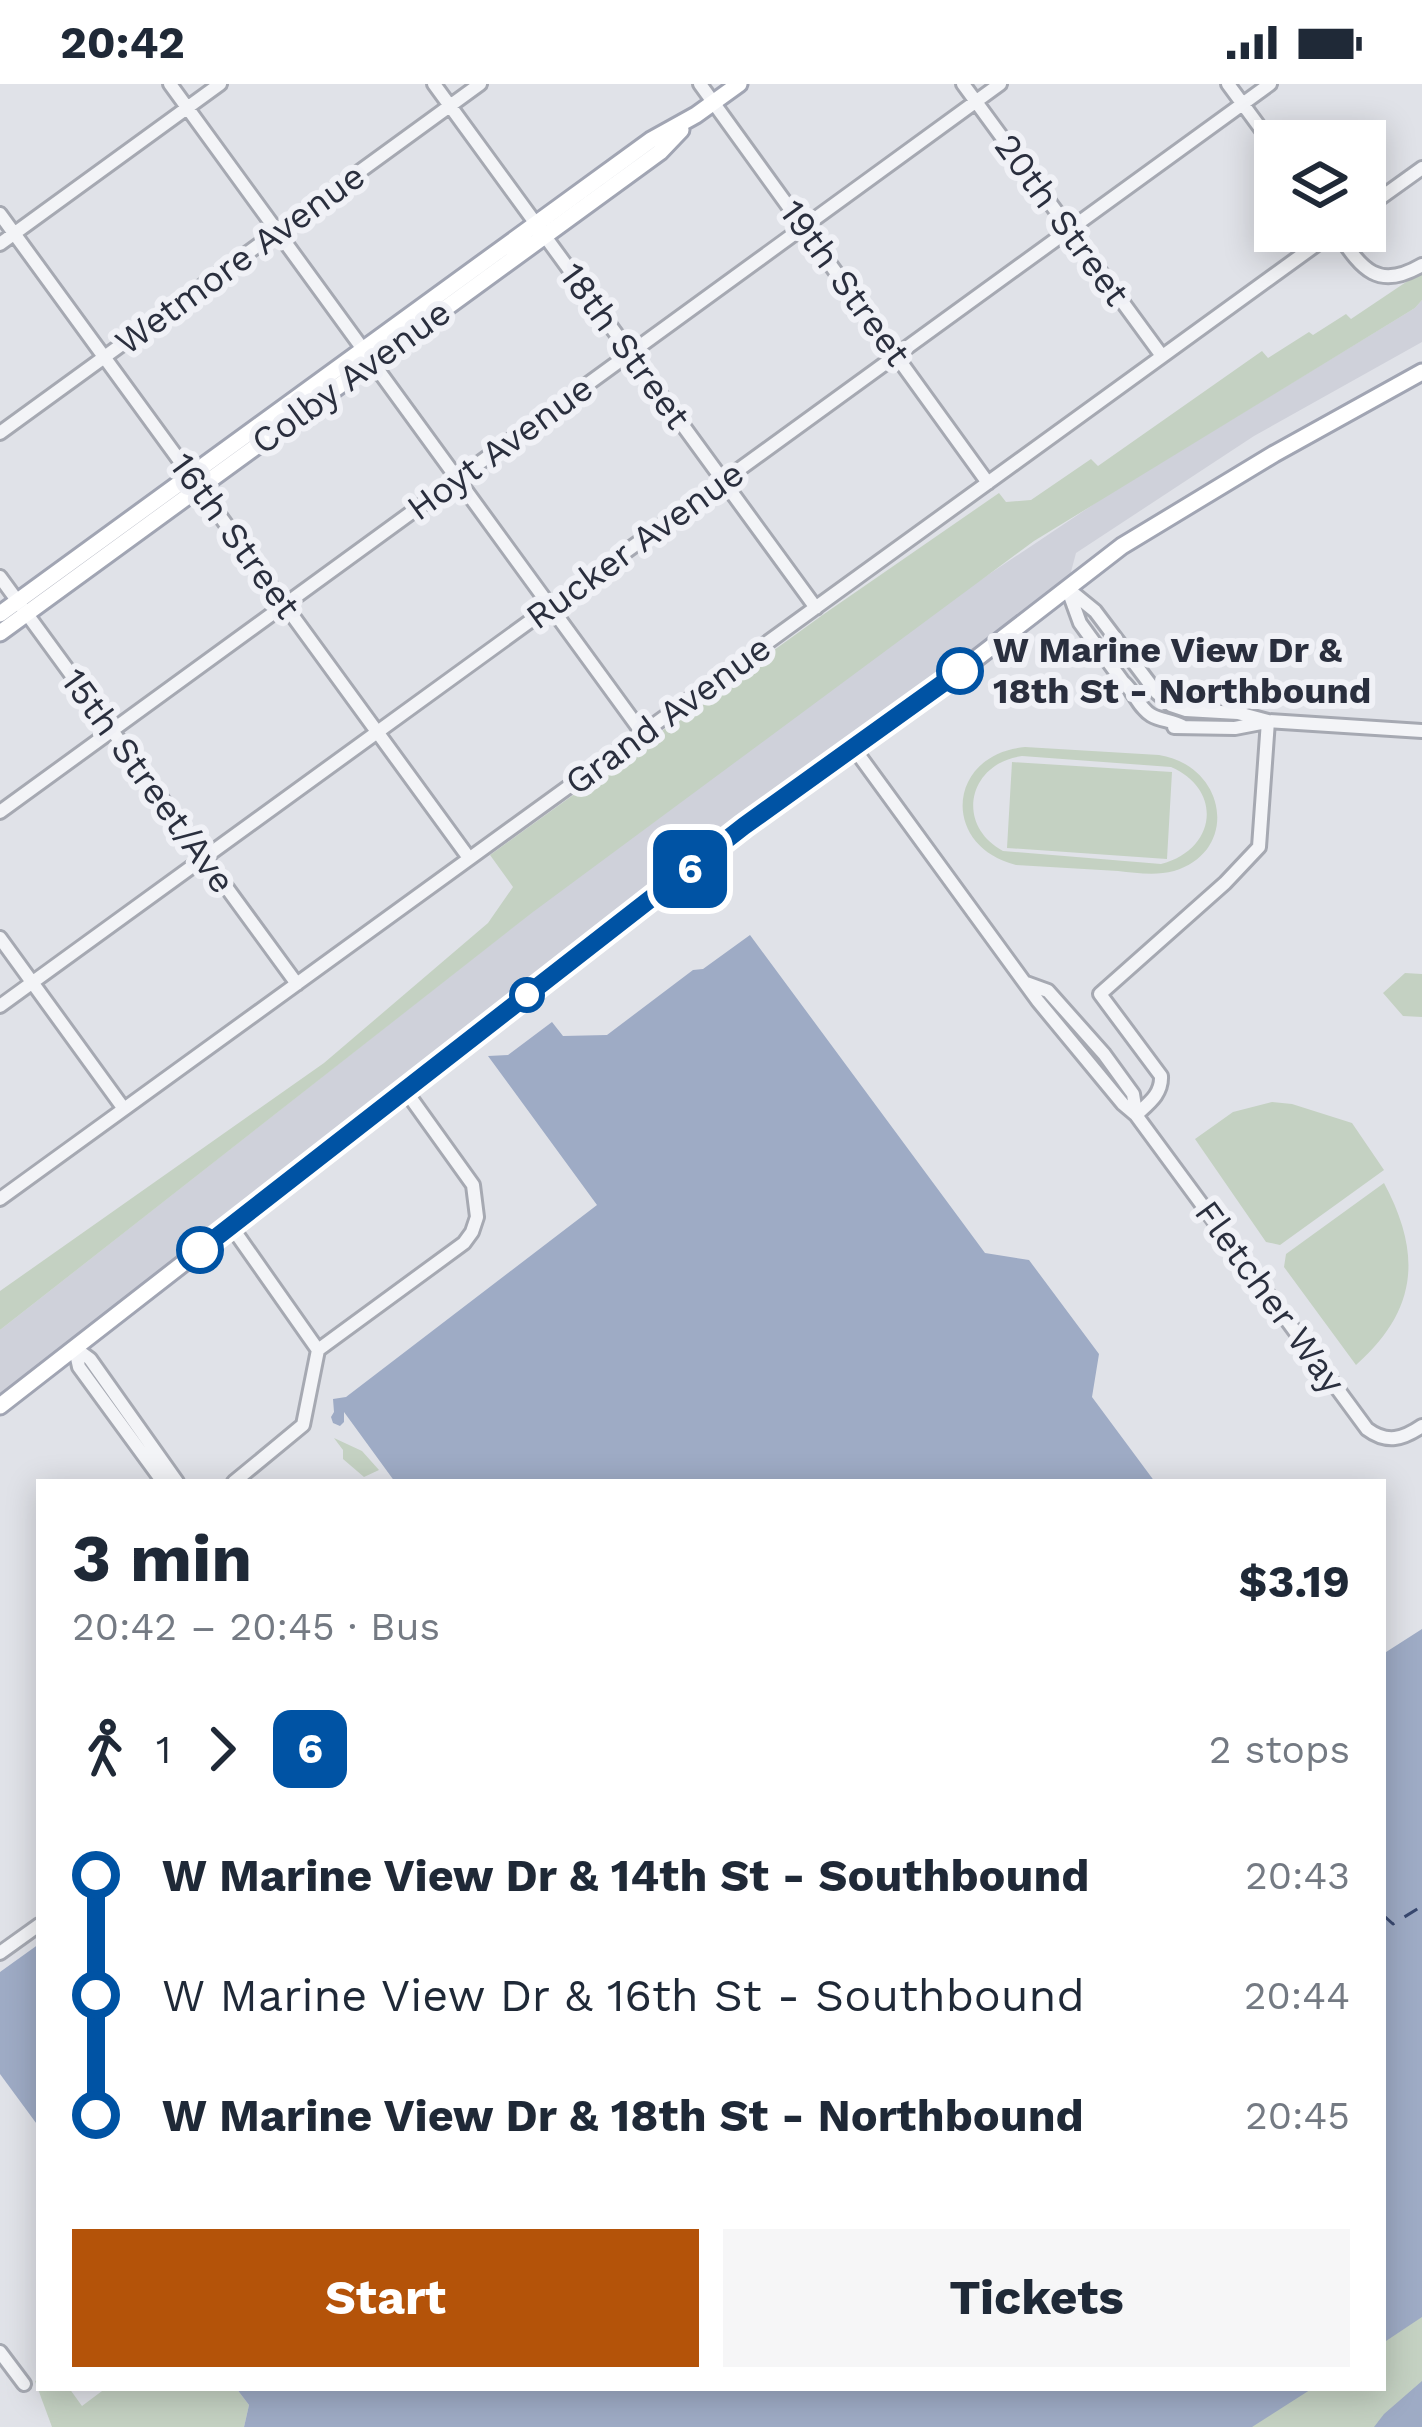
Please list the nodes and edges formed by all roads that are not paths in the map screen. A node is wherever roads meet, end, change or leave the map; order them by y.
1 (170, 84) edge
2 (220, 84) edge
3 (434, 84) edge
4 (480, 84) edge
5 (700, 84) edge
6 (739, 84) edge
7 (963, 84) edge
8 (1000, 84) edge
9 (1228, 84) edge
10 (1270, 84) edge
11 (976, 102) junction
12 (713, 103) junction
13 (1242, 104) junction
14 (450, 106) junction
15 (188, 108) junction
16 (1254, 120) edge
17 (1422, 168) edge
18 (1386, 194) edge
19 (0, 214) edge
20 (804, 227) junction
21 (540, 230) junction
22 (1069, 230) junction
23 (278, 232) junction
24 (14, 234) junction
25 (0, 244) edge
26 (1306, 252) edge
27 (1351, 252) edge
28 (1422, 265) edge
29 (630, 353) junction
30 (368, 355) junction
31 (897, 355) junction
32 (1162, 356) junction
33 (105, 358) junction
34 (1422, 372) edge
35 (0, 433) edge
36 (458, 478) junction
37 (195, 481) junction
38 (723, 482) junction
39 (988, 483) junction
40 (0, 577) edge
41 (1068, 589) junction
42 (284, 604) junction
43 (22, 607) junction
44 (550, 607) junction
45 (816, 608) junction
46 (0, 614) edge
47 (0, 633) edge
48 (1268, 721) junction
49 (111, 730) junction
50 (1422, 731) edge
51 (377, 733) junction
52 (643, 734) junction
53 (854, 748) junction
54 (0, 812) edge
55 (205, 858) junction
56 (469, 858) junction
57 (0, 938) edge
58 (32, 982) junction
59 (297, 984) junction
60 (0, 1006) edge
61 (405, 1090) junction
62 (124, 1109) junction
63 (1136, 1114) junction
64 (0, 1199) edge
65 (231, 1226) junction
66 (74, 1348) junction
67 (318, 1350) junction
68 (0, 1406) edge
69 (1422, 1426) edge
70 (239, 1478) edge
71 (161, 1479) edge
72 (175, 1479) edge
73 (36, 1926) edge
74 (0, 1953) edge
75 (0, 2352) edge
76 (24, 2384) dead end

1 - 15 street
2 - 15 street
3 - 14 street, 18th Street
4 - 14 street, Wetmore Avenue
5 - 12 street, 19th Street
6 - 12 main road, Colby Avenue
7 - 11 street, 20th Street
8 - 11 street, Hoyt Avenue
9 - 13 street
10 - 13 street, Rucker Avenue
11 - 20 street, Hoyt Avenue
11 - 22 street, 20th Street
12 - 20 street, 19th Street
12 - 21 main road, Colby Avenue
13 - 16 street
13 - 22 street, Rucker Avenue
14 - 21 street, 18th Street
14 - 23 street, Wetmore Avenue
15 - 23 street
15 - 24 street
17 - 18 street
19 - 24 street, 16th Street
20 - 29 street, Hoyt Avenue
20 - 31 street, 19th Street
21 - 29 street, 18th Street
21 - 30 main road, Colby Avenue
22 - 31 street, Rucker Avenue
22 - 32 street, 20th Street
23 - 30 street
23 - 33 street, Wetmore Avenue
24 - 25 street
24 - 33 street, 16th Street
26 - 32 street, Grand Avenue
27 - 28 street
29 - 36 street, Hoyt Avenue
29 - 38 street, 18th Street
30 - 36 street
30 - 37 main road, Colby Avenue
31 - 38 street, Rucker Avenue
31 - 39 street, 19th Street
32 - 39 street, Grand Avenue
33 - 35 street, Wetmore Avenue
33 - 37 street, 16th Street
34 - 41 main road
36 - 42 street, Hoyt Avenue
36 - 44 street
37 - 42 street, 16th Street
37 - 43 main road, Colby Avenue
38 - 44 street, Rucker Avenue
38 - 45 street, 18th Street
39 - 45 street, Grand Avenue
40 - 43 street, 15th Street/Ave
41 - 48 street
41 - 48 street
41 - 53 main road
42 - 49 street, Hoyt Avenue
42 - 51 street, 16th Street
43 - 46 main road, Colby Avenue
43 - 47 main road, Colby Avenue
43 - 49 street, 15th Street/Ave
44 - 51 street, Rucker Avenue
44 - 52 street
45 - 52 street, Grand Avenue
48 - 50 street
48 - 63 street
49 - 54 street, Hoyt Avenue
49 - 55 street, 15th Street/Ave
51 - 55 street, Rucker Avenue
51 - 56 street, 16th Street
52 - 56 street, Grand Avenue
53 - 61 main road
53 - 63 street
55 - 58 street, Rucker Avenue
55 - 59 street, 15th Street/Ave
56 - 59 street, Grand Avenue
57 - 58 street
58 - 60 street, Rucker Avenue
58 - 62 street
59 - 62 street, Grand Avenue
61 - 65 main road
61 - 67 street
62 - 64 street, Grand Avenue
63 - 69 street, Fletcher Way
65 - 66 main road
65 - 67 street
66 - 68 main road
66 - 71 street
66 - 72 street
67 - 70 street
73 - 74 street
75 - 76 street

